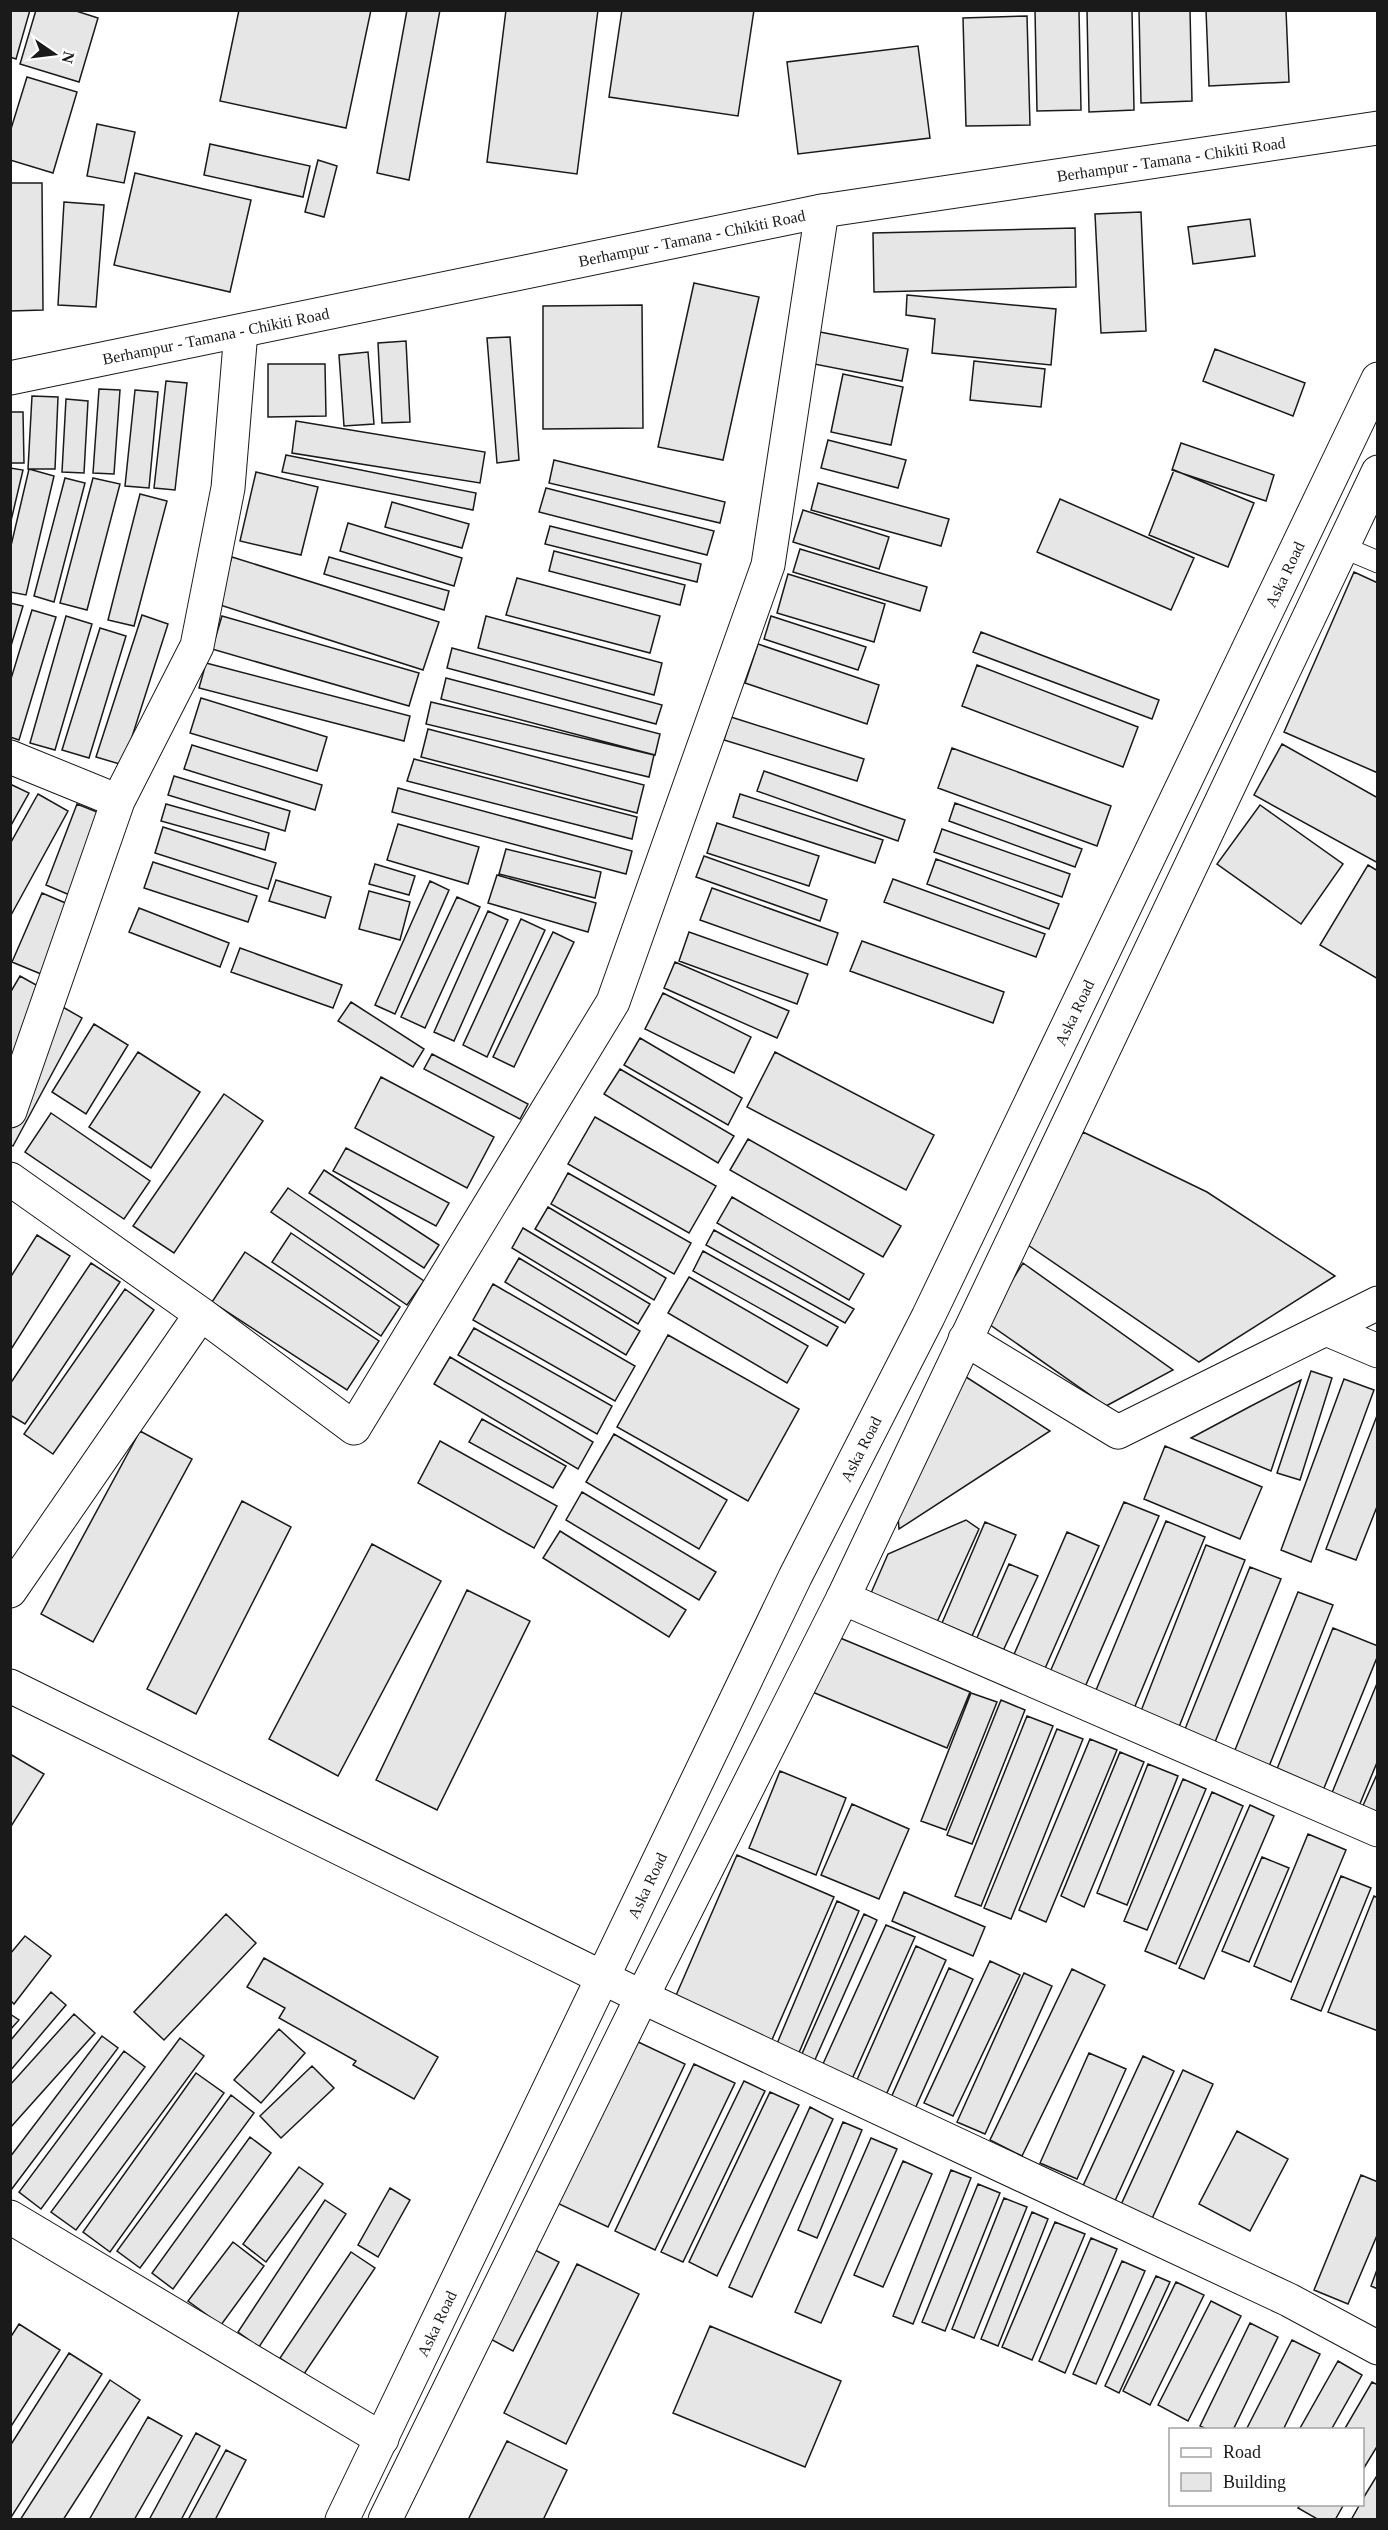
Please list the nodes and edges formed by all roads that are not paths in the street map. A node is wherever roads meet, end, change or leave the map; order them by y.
1 (1377, 128) edge
2 (822, 211) junction
3 (240, 331) junction
4 (10, 378) edge
5 (1377, 379) edge
6 (1377, 472) edge
7 (1340, 546) junction
8 (1377, 562) edge
9 (10, 757) edge
10 (118, 801) junction
11 (10, 1111) edge
12 (10, 1179) edge
13 (1377, 1303) edge
14 (201, 1314) junction
15 (1326, 1329) junction
16 (965, 1339) junction
17 (1377, 1352) edge
18 (10, 1591) edge
19 (843, 1598) junction
20 (10, 1686) edge
21 (1377, 1830) edge
22 (603, 1977) junction
23 (642, 1997) junction
24 (10, 2217) edge
25 (1377, 2348) edge
26 (382, 2439) junction
27 (342, 2520) edge
28 (385, 2520) edge

1 - 2 main road, Berhampur - Tamana - Chikiti Road
2 - 3 main road, Berhampur - Tamana - Chikiti Road
2 - 14 main road
3 - 4 main road, Berhampur - Tamana - Chikiti Road
3 - 10 main road
5 - 22 main road, Aska Road
6 - 7 main road
7 - 8 lane
7 - 16 main road
9 - 10 main road
10 - 11 main road
12 - 14 main road
13 - 15 main road
14 - 18 main road
15 - 16 main road
15 - 17 main road
16 - 19 main road
19 - 21 main road
19 - 23 main road
20 - 22 main road
22 - 23 main road
22 - 26 main road, Aska Road
23 - 25 main road
23 - 28 main road
24 - 26 main road
26 - 27 main road, Aska Road

